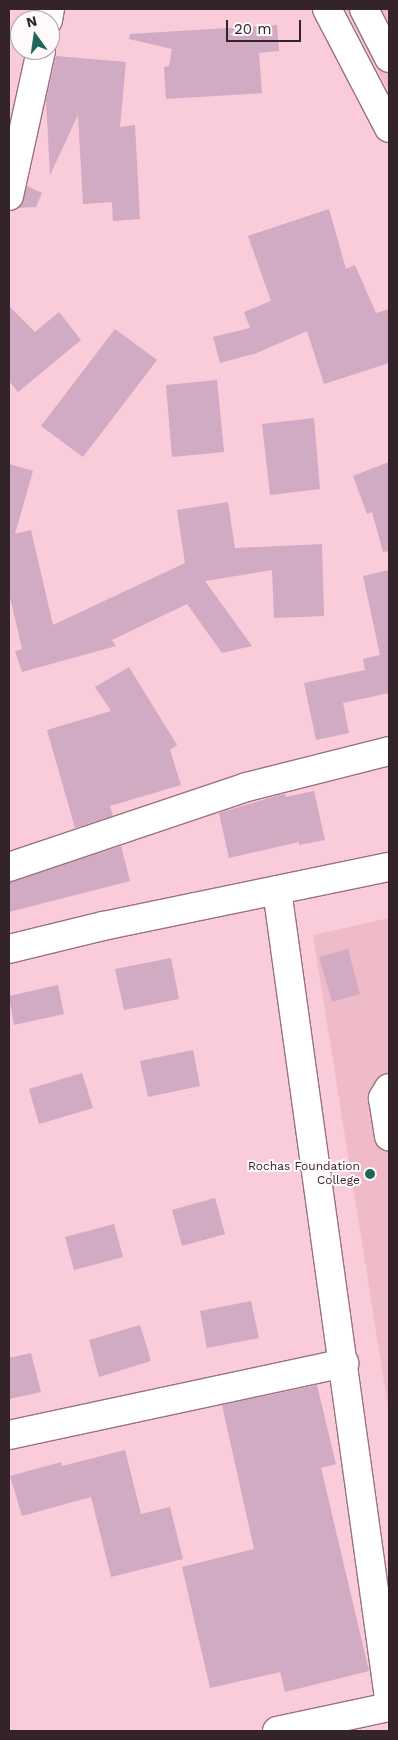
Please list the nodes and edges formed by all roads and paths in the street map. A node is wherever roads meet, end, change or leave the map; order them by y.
1 (327, 9) edge
2 (364, 9) edge
3 (389, 58) edge
4 (39, 60) edge
5 (389, 128) edge
6 (9, 196) edge
7 (389, 751) edge
8 (9, 867) edge
9 (389, 867) edge
10 (277, 890) junction
11 (9, 950) edge
12 (389, 1088) edge
13 (389, 1137) edge
14 (344, 1363) junction
15 (9, 1435) edge
16 (389, 1698) edge
17 (389, 1707) edge
18 (277, 1731) edge

1 - 5 street
2 - 3 street
4 - 6 street
7 - 8 street
9 - 10 street
10 - 11 street
10 - 14 street
12 - 13 street
14 - 15 street
14 - 16 street
17 - 18 street

